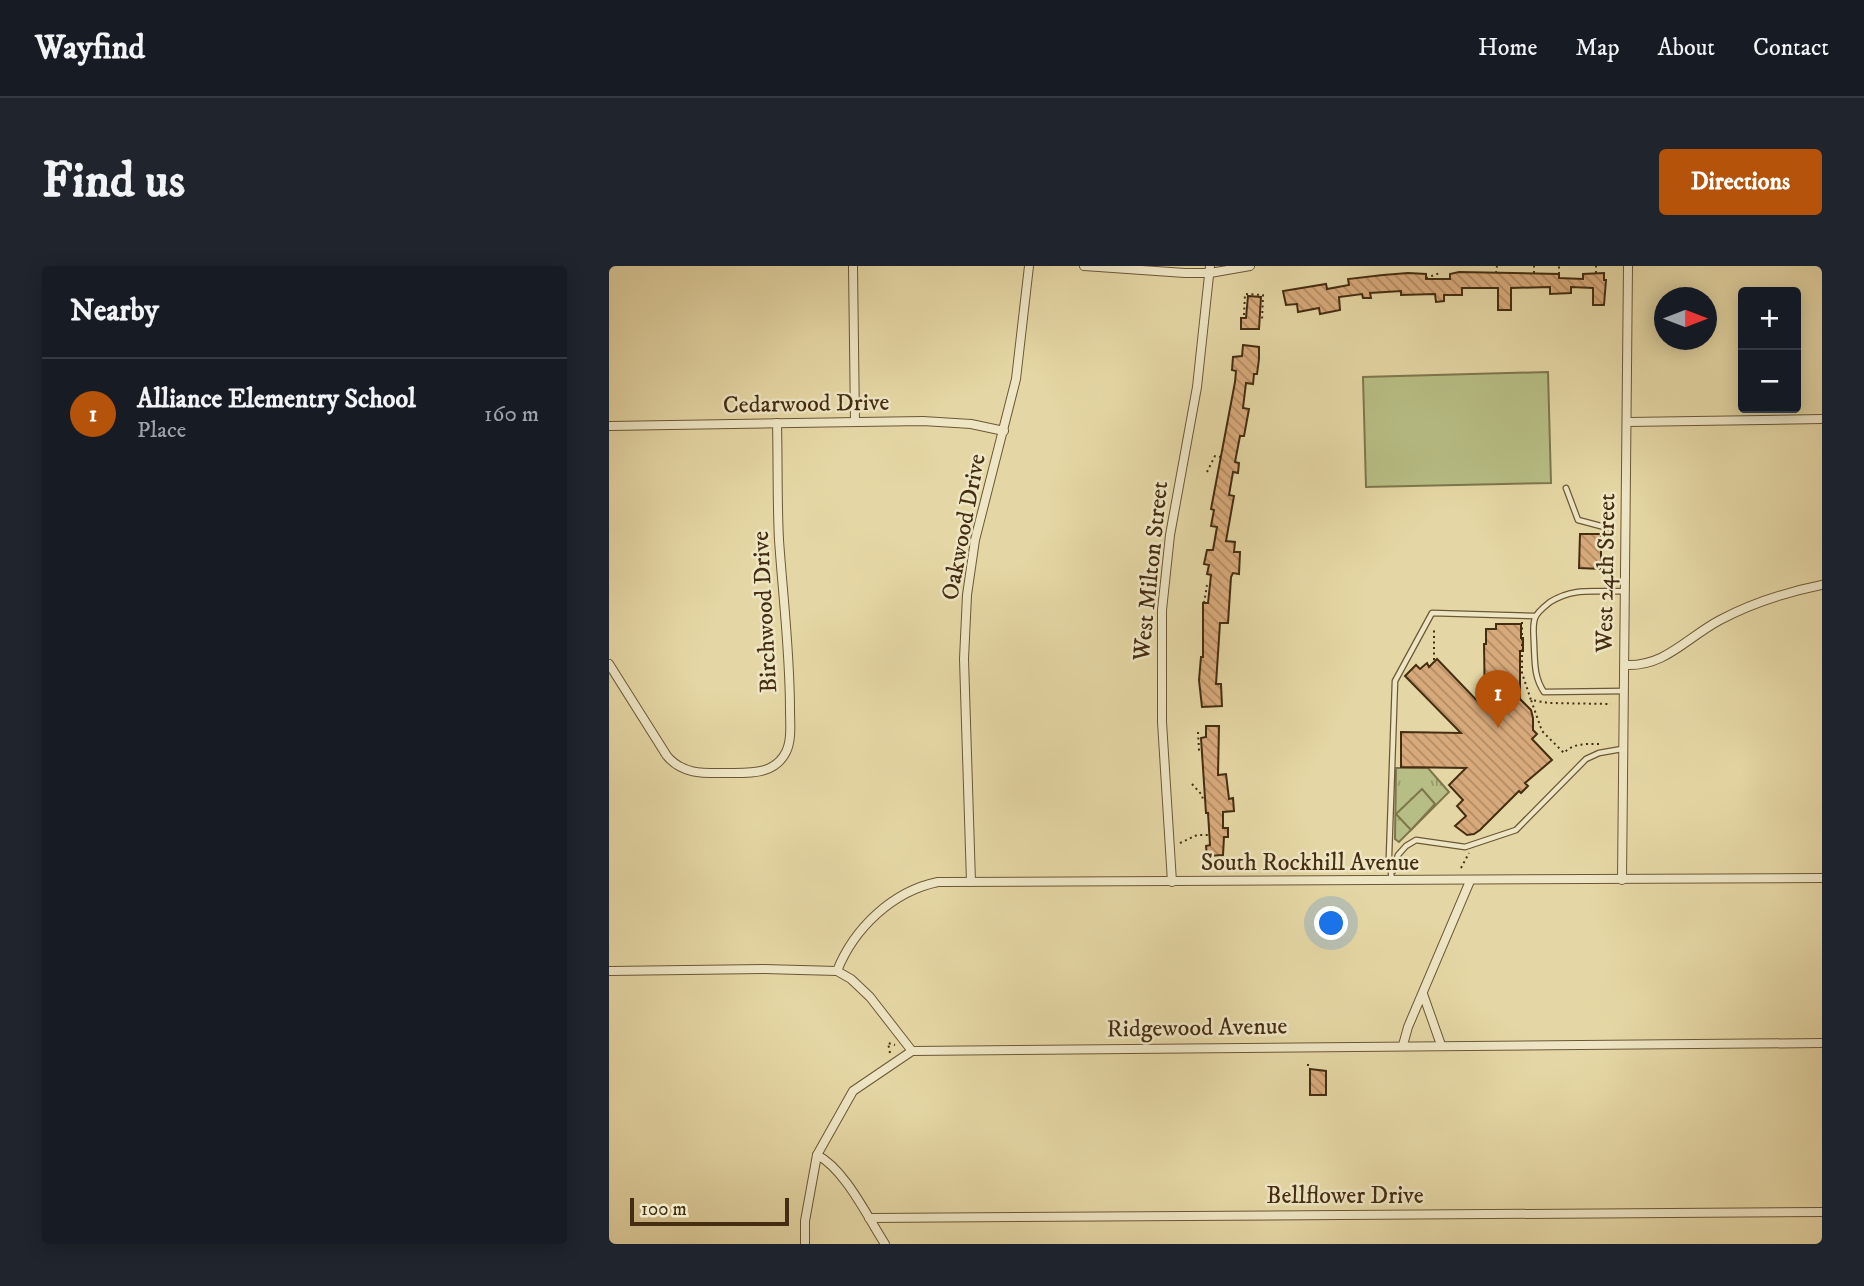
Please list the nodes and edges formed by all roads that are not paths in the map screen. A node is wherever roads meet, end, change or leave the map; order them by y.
1 (853, 266) edge
2 (1029, 266) edge
3 (1084, 266) edge
4 (1250, 266) edge
5 (1628, 266) edge
6 (1210, 270) edge
7 (1822, 419) edge
8 (855, 422) junction
9 (1627, 422) junction
10 (777, 423) junction
11 (609, 426) edge
12 (1004, 431) junction
13 (1566, 488) dead end
14 (1612, 529) dead end
15 (1822, 585) edge
16 (1625, 591) junction
17 (1535, 616) junction
18 (609, 664) edge
19 (1625, 665) junction
20 (1625, 691) junction
21 (1623, 749) junction
22 (1822, 878) edge
23 (1622, 880) junction
24 (1470, 881) junction
25 (971, 882) junction
26 (1392, 882) junction
27 (1172, 883) junction
28 (609, 971) edge
29 (837, 971) junction
30 (1423, 993) junction
31 (1822, 1043) edge
32 (1403, 1045) junction
33 (1441, 1045) junction
34 (912, 1051) junction
35 (817, 1155) junction
36 (1822, 1212) edge
37 (869, 1218) junction
38 (805, 1244) edge
39 (885, 1244) edge

1 - 8 street
2 - 12 street, Oakwood Drive
3 - 6 street
4 - 6 street
5 - 9 street, West 24th Street
6 - 27 street, West Milton Street
7 - 9 street
8 - 10 street, Cedarwood Drive
8 - 12 street, Cedarwood Drive
9 - 16 street, West 24th Street
10 - 11 street, Cedarwood Drive
10 - 18 street, Birchwood Drive
12 - 25 street, Oakwood Drive
13 - 14 lane
15 - 19 street
16 - 17 lane
16 - 19 street, West 24th Street
17 - 20 lane
17 - 26 lane
19 - 20 street, West 24th Street
20 - 21 street, West 24th Street
21 - 23 street, West 24th Street
21 - 26 lane
22 - 23 street, South Rockhill Avenue
23 - 24 street, South Rockhill Avenue
24 - 26 street, South Rockhill Avenue
24 - 30 street
25 - 27 street, South Rockhill Avenue
25 - 29 street, South Rockhill Avenue
26 - 27 street, South Rockhill Avenue
28 - 29 street
29 - 34 street
30 - 32 street
30 - 33 street
31 - 33 street, Ridgewood Avenue
32 - 33 street, Ridgewood Avenue
32 - 34 street, Ridgewood Avenue
34 - 35 street
35 - 37 street
35 - 38 street
36 - 37 street, Bellflower Drive
37 - 39 street

